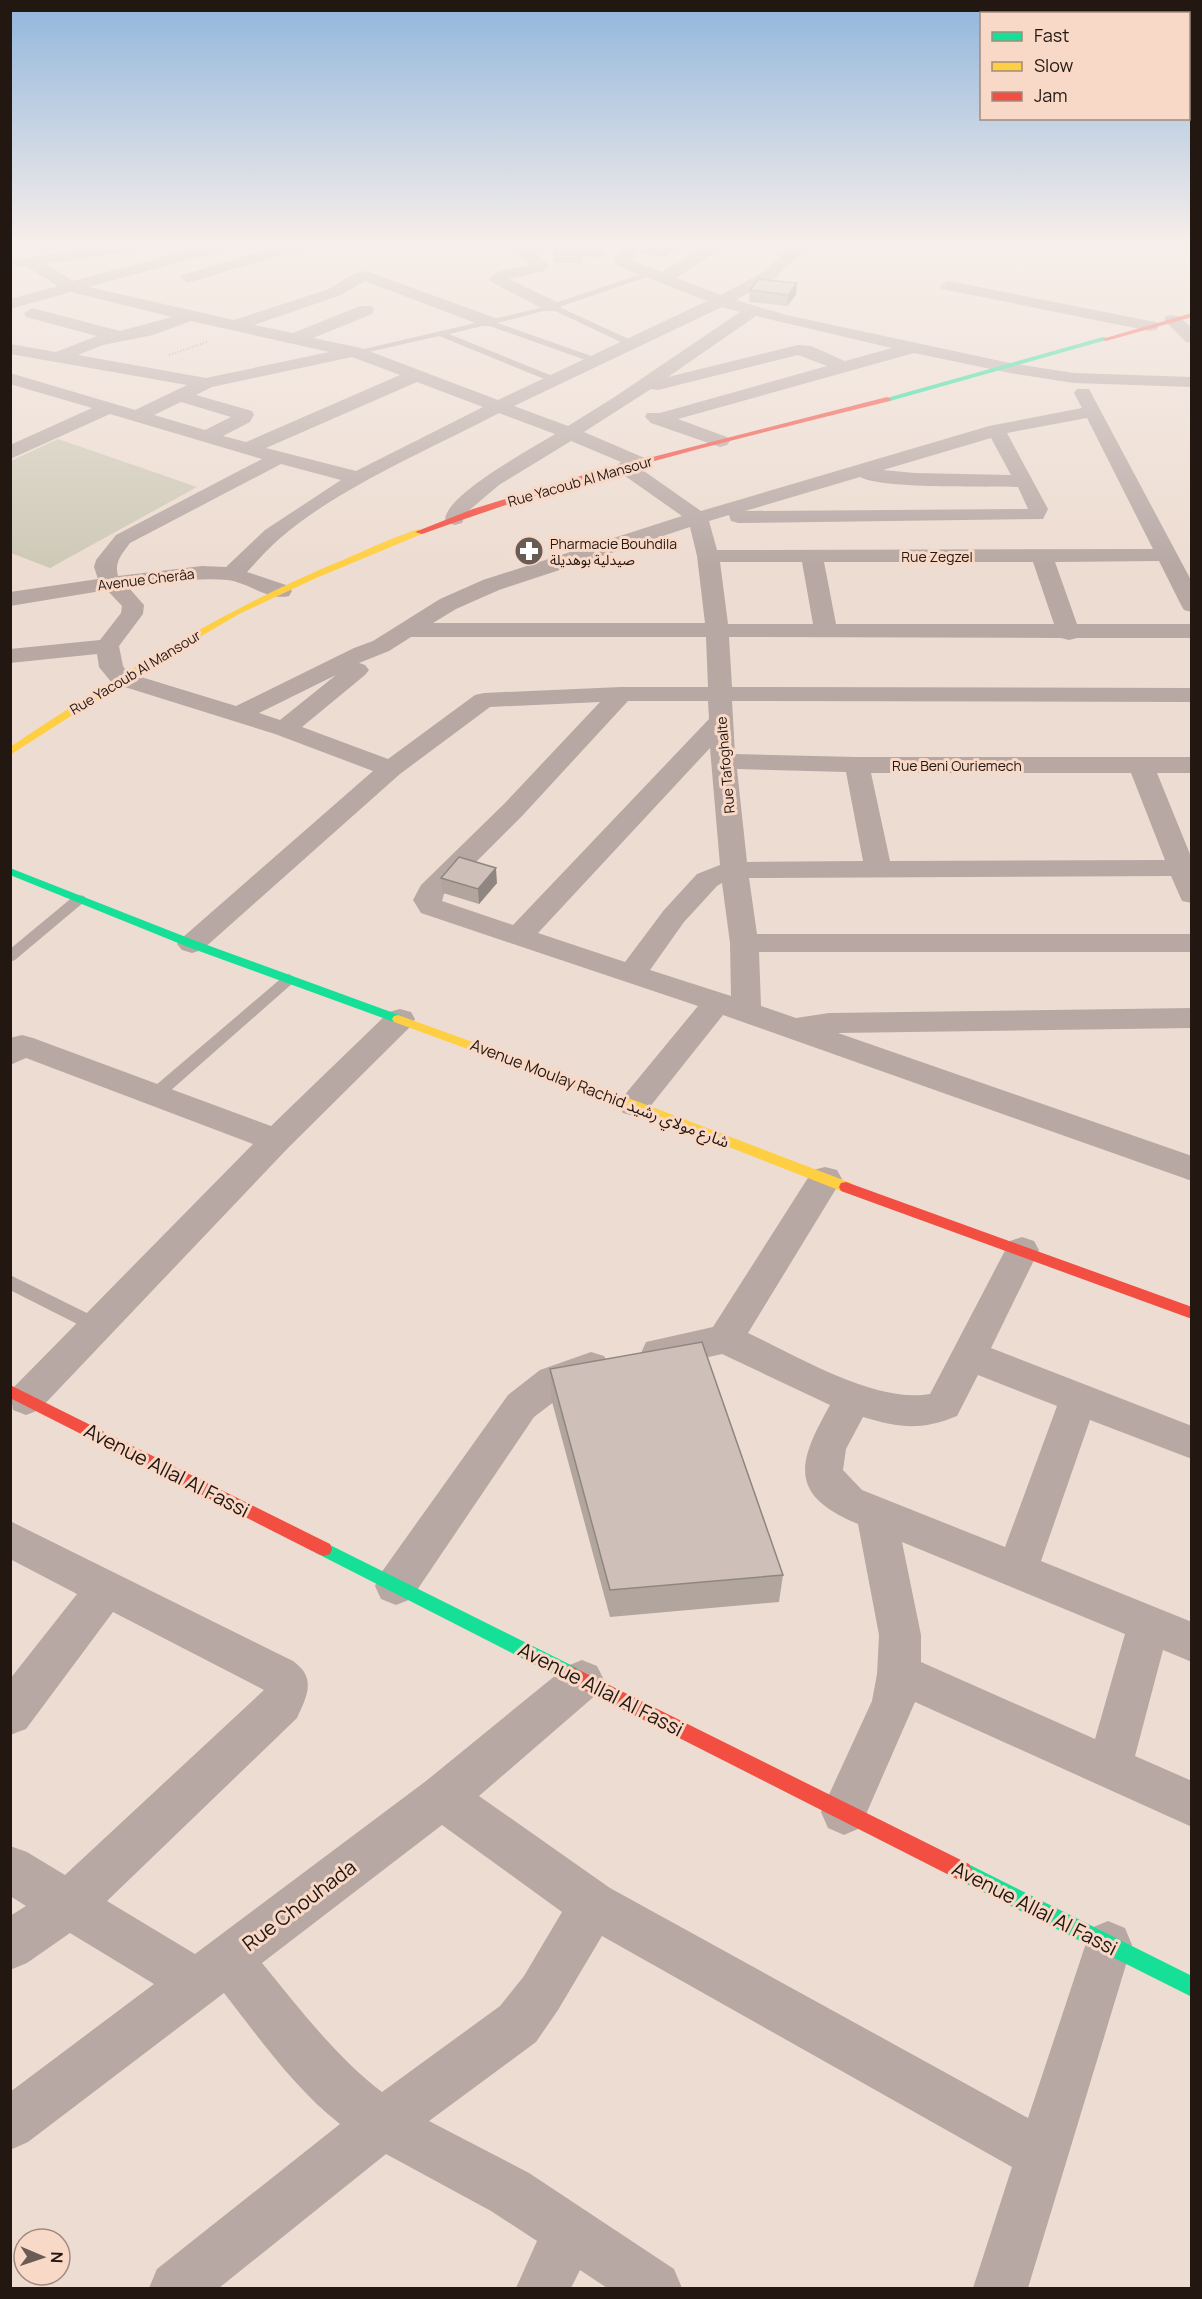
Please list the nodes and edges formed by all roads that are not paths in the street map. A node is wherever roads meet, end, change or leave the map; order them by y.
1 (36, 353) edge
2 (68, 353) edge
3 (349, 353) edge
4 (358, 353) edge
5 (489, 353) edge
6 (575, 353) edge
7 (607, 353) edge
8 (690, 353) edge
9 (785, 353) edge
10 (813, 353) edge
11 (893, 353) edge
12 (943, 353) edge
13 (1060, 353) edge
14 (1051, 356) junction
15 (59, 357) junction
16 (594, 360) junction
17 (844, 367) junction
18 (1010, 368) junction
19 (414, 376) junction
20 (10, 378) edge
21 (1074, 378) junction
22 (552, 379) junction
23 (206, 382) junction
24 (1184, 386) edge
25 (636, 390) junction
26 (179, 396) junction
27 (620, 402) junction
28 (108, 408) junction
29 (497, 408) junction
30 (1093, 412) junction
31 (135, 417) junction
32 (658, 418) junction
33 (996, 430) junction
34 (569, 433) junction
35 (208, 436) junction
36 (720, 441) junction
37 (247, 449) junction
38 (10, 453) edge
39 (278, 458) junction
40 (633, 465) junction
41 (852, 472) junction
42 (358, 478) junction
43 (1025, 481) junction
44 (705, 516) junction
45 (455, 519) junction
46 (1167, 555) junction
47 (708, 556) junction
48 (812, 556) junction
49 (1042, 556) junction
50 (232, 574) junction
51 (1186, 581) edge
52 (112, 583) junction
53 (281, 591) junction
54 (10, 599) edge
55 (1191, 605) edge
56 (408, 630) junction
57 (717, 631) junction
58 (826, 631) junction
59 (1191, 631) edge
60 (1069, 633) junction
61 (107, 646) junction
62 (381, 646) junction
63 (10, 656) edge
64 (120, 678) junction
65 (621, 694) junction
66 (720, 694) junction
67 (1191, 695) edge
68 (238, 714) junction
69 (720, 722) junction
70 (285, 729) junction
71 (10, 752) edge
72 (723, 761) junction
73 (857, 765) junction
74 (1141, 765) junction
75 (1191, 765) edge
76 (391, 770) junction
77 (878, 868) junction
78 (1186, 868) edge
79 (734, 870) junction
80 (10, 871) edge
81 (1191, 895) edge
82 (80, 898) junction
83 (519, 937) junction
84 (744, 942) junction
85 (1191, 943) edge
86 (192, 944) junction
87 (10, 957) edge
88 (631, 975) junction
89 (289, 979) junction
90 (716, 1004) junction
91 (746, 1012) junction
92 (1191, 1018) edge
93 (400, 1019) junction
94 (794, 1029) junction
95 (14, 1047) edge
96 (155, 1095) junction
97 (634, 1105) junction
98 (276, 1140) junction
99 (1191, 1169) edge
100 (825, 1179) junction
101 (1022, 1250) junction
102 (10, 1282) edge
103 (1191, 1313) edge
104 (97, 1326) junction
105 (725, 1339) junction
106 (970, 1356) junction
107 (18, 1395) edge
108 (1079, 1398) junction
109 (854, 1399) junction
110 (1191, 1443) edge
111 (876, 1515) junction
112 (10, 1539) edge
113 (1017, 1571) junction
114 (396, 1586) junction
115 (107, 1588) junction
116 (1149, 1624) junction
117 (1191, 1642) edge
118 (898, 1674) junction
119 (582, 1680) junction
120 (10, 1714) edge
121 (1110, 1767) junction
122 (442, 1797) junction
123 (1191, 1804) edge
124 (844, 1812) junction
125 (10, 1869) edge
126 (69, 1904) junction
127 (593, 1905) junction
128 (1108, 1945) junction
129 (10, 1946) edge
130 (213, 1971) junction
131 (1191, 1987) edge
132 (10, 2124) edge
133 (382, 2124) junction
134 (1041, 2154) junction
135 (568, 2233) junction
136 (176, 2289) edge
137 (543, 2289) edge
138 (655, 2289) edge
139 (1000, 2289) edge

1 - 15 street
2 - 15 street
3 - 23 street
4 - 19 street
5 - 22 lane
6 - 16 lane
7 - 16 street
8 - 25 street
9 - 25 street
10 - 17 street
11 - 17 street
12 - 18 street
13 - 14 street, Rue Yacoub Al Mansour
14 - 18 street, Rue Yacoub Al Mansour
14 - 21 street
15 - 23 street
16 - 22 street
17 - 32 street
18 - 21 street
18 - 36 street, Rue Yacoub Al Mansour
19 - 29 street
19 - 37 street
20 - 28 street
21 - 24 street
21 - 30 street
22 - 29 street
23 - 26 street
25 - 27 street
26 - 31 street
26 - 35 street
27 - 32 street
27 - 34 street
28 - 31 street
28 - 38 street
29 - 34 street
29 - 42 street
30 - 33 street
30 - 46 street
31 - 35 street
32 - 36 street
33 - 41 street
33 - 43 street
34 - 40 street
34 - 45 street
35 - 37 street
36 - 40 street, Rue Yacoub Al Mansour
37 - 39 street
39 - 42 street
39 - 52 street
40 - 44 street
40 - 45 street, Rue Yacoub Al Mansour
41 - 43 street
41 - 44 street
42 - 50 street
43 - 44 street
44 - 47 street, Rue Tafoghalte
44 - 56 street
45 - 53 street, Rue Yacoub Al Mansour
46 - 49 street, Rue Zegzel
46 - 51 street
47 - 48 street, Rue Zegzel
47 - 57 street, Rue Tafoghalte
48 - 49 street, Rue Zegzel
48 - 58 street
49 - 60 street
50 - 52 street, Avenue Cherâa
50 - 53 street, Avenue Cherâa
51 - 55 street
52 - 54 street, Avenue Cherâa
52 - 61 street
53 - 64 street, Rue Yacoub Al Mansour
56 - 57 street
56 - 62 street
57 - 58 street
57 - 66 street, Rue Tafoghalte
58 - 60 street
59 - 60 street
61 - 63 street
61 - 64 street
62 - 68 street
62 - 70 street
64 - 68 street
64 - 71 street, Rue Yacoub Al Mansour
65 - 66 street
65 - 76 street
65 - 83 street
66 - 67 street
66 - 69 street, Rue Tafoghalte
68 - 70 street
69 - 72 street, Rue Tafoghalte
69 - 83 street
70 - 76 street
72 - 73 street, Rue Beni Ouriemech
72 - 79 street, Rue Tafoghalte
73 - 74 street, Rue Beni Ouriemech
73 - 77 street
74 - 75 street, Rue Beni Ouriemech
74 - 78 street
76 - 86 street
77 - 78 street
77 - 79 street
78 - 81 street
79 - 84 street, Rue Tafoghalte
79 - 88 street
80 - 82 street, Avenue Moulay Rachid شارع مولاي رشيد
82 - 86 street, Avenue Moulay Rachid شارع مولاي رشيد
82 - 87 lane
83 - 88 street
84 - 85 street
84 - 91 street, Rue Tafoghalte
86 - 89 street, Avenue Moulay Rachid شارع مولاي رشيد
88 - 90 street
89 - 93 street, Avenue Moulay Rachid شارع مولاي رشيد
89 - 96 lane
90 - 91 street
90 - 97 street
91 - 94 street
92 - 94 street
93 - 97 street, Avenue Moulay Rachid شارع مولاي رشيد
93 - 98 street
94 - 99 street
95 - 96 street
96 - 98 street
97 - 100 street, Avenue Moulay Rachid شارع مولاي رشيد
98 - 104 street
100 - 101 street, Avenue Moulay Rachid شارع مولاي رشيد
100 - 105 street
101 - 103 street, Avenue Moulay Rachid شارع مولاي رشيد
101 - 106 street
102 - 104 lane
104 - 107 street
105 - 109 street
105 - 114 street
106 - 108 street
106 - 109 street
107 - 114 street, Avenue Allal Al Fassi
108 - 110 street
108 - 113 street
109 - 111 street
111 - 113 street
111 - 118 street
112 - 115 street
113 - 116 street
114 - 119 street, Avenue Allal Al Fassi
115 - 120 street
115 - 126 street
116 - 117 street
116 - 121 street
118 - 121 street
118 - 124 street
119 - 122 street, Rue Chouhada
119 - 124 street, Avenue Allal Al Fassi
121 - 123 street
122 - 127 street
122 - 130 street, Rue Chouhada
124 - 128 street, Avenue Allal Al Fassi
125 - 126 street
126 - 129 street
126 - 130 street
127 - 133 street
127 - 134 street
128 - 131 street, Avenue Allal Al Fassi
128 - 134 street
130 - 132 street, Rue Chouhada
130 - 133 street
133 - 135 street
133 - 136 street
134 - 139 street
135 - 137 street
135 - 138 street

